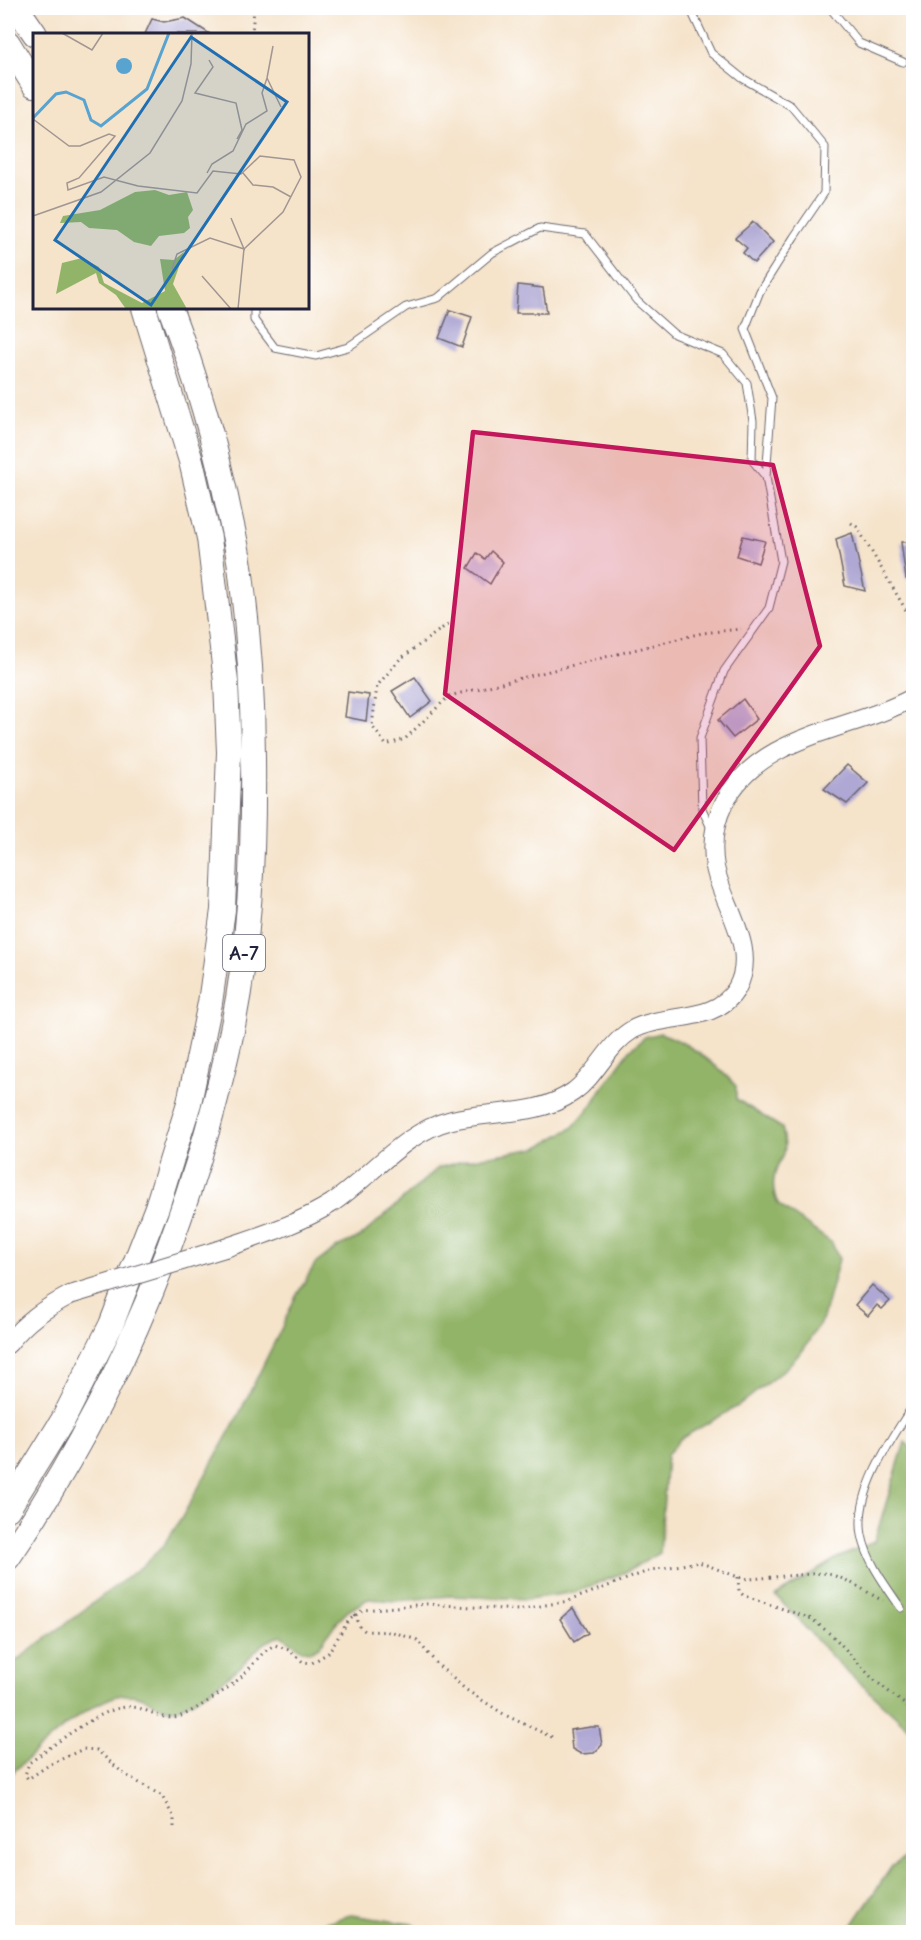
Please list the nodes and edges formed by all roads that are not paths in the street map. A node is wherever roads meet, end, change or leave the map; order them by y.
1 (16, 8) edge
2 (690, 8) edge
3 (830, 8) edge
4 (34, 33) edge
5 (8, 43) edge
6 (903, 62) dead end
7 (33, 83) edge
8 (144, 309) edge
9 (170, 309) edge
10 (254, 309) edge
11 (766, 477) junction
12 (914, 697) edge
13 (714, 833) junction
14 (8, 1344) edge
15 (914, 1404) edge
16 (8, 1509) edge
17 (8, 1558) edge
18 (901, 1608) road end

1 - 4 highway
2 - 11 lane
3 - 6 lane
5 - 7 highway
8 - 16 highway, A-7
9 - 17 highway, A-7
10 - 11 lane
11 - 13 lane
12 - 13 street
13 - 14 street, bridge
15 - 18 lane

